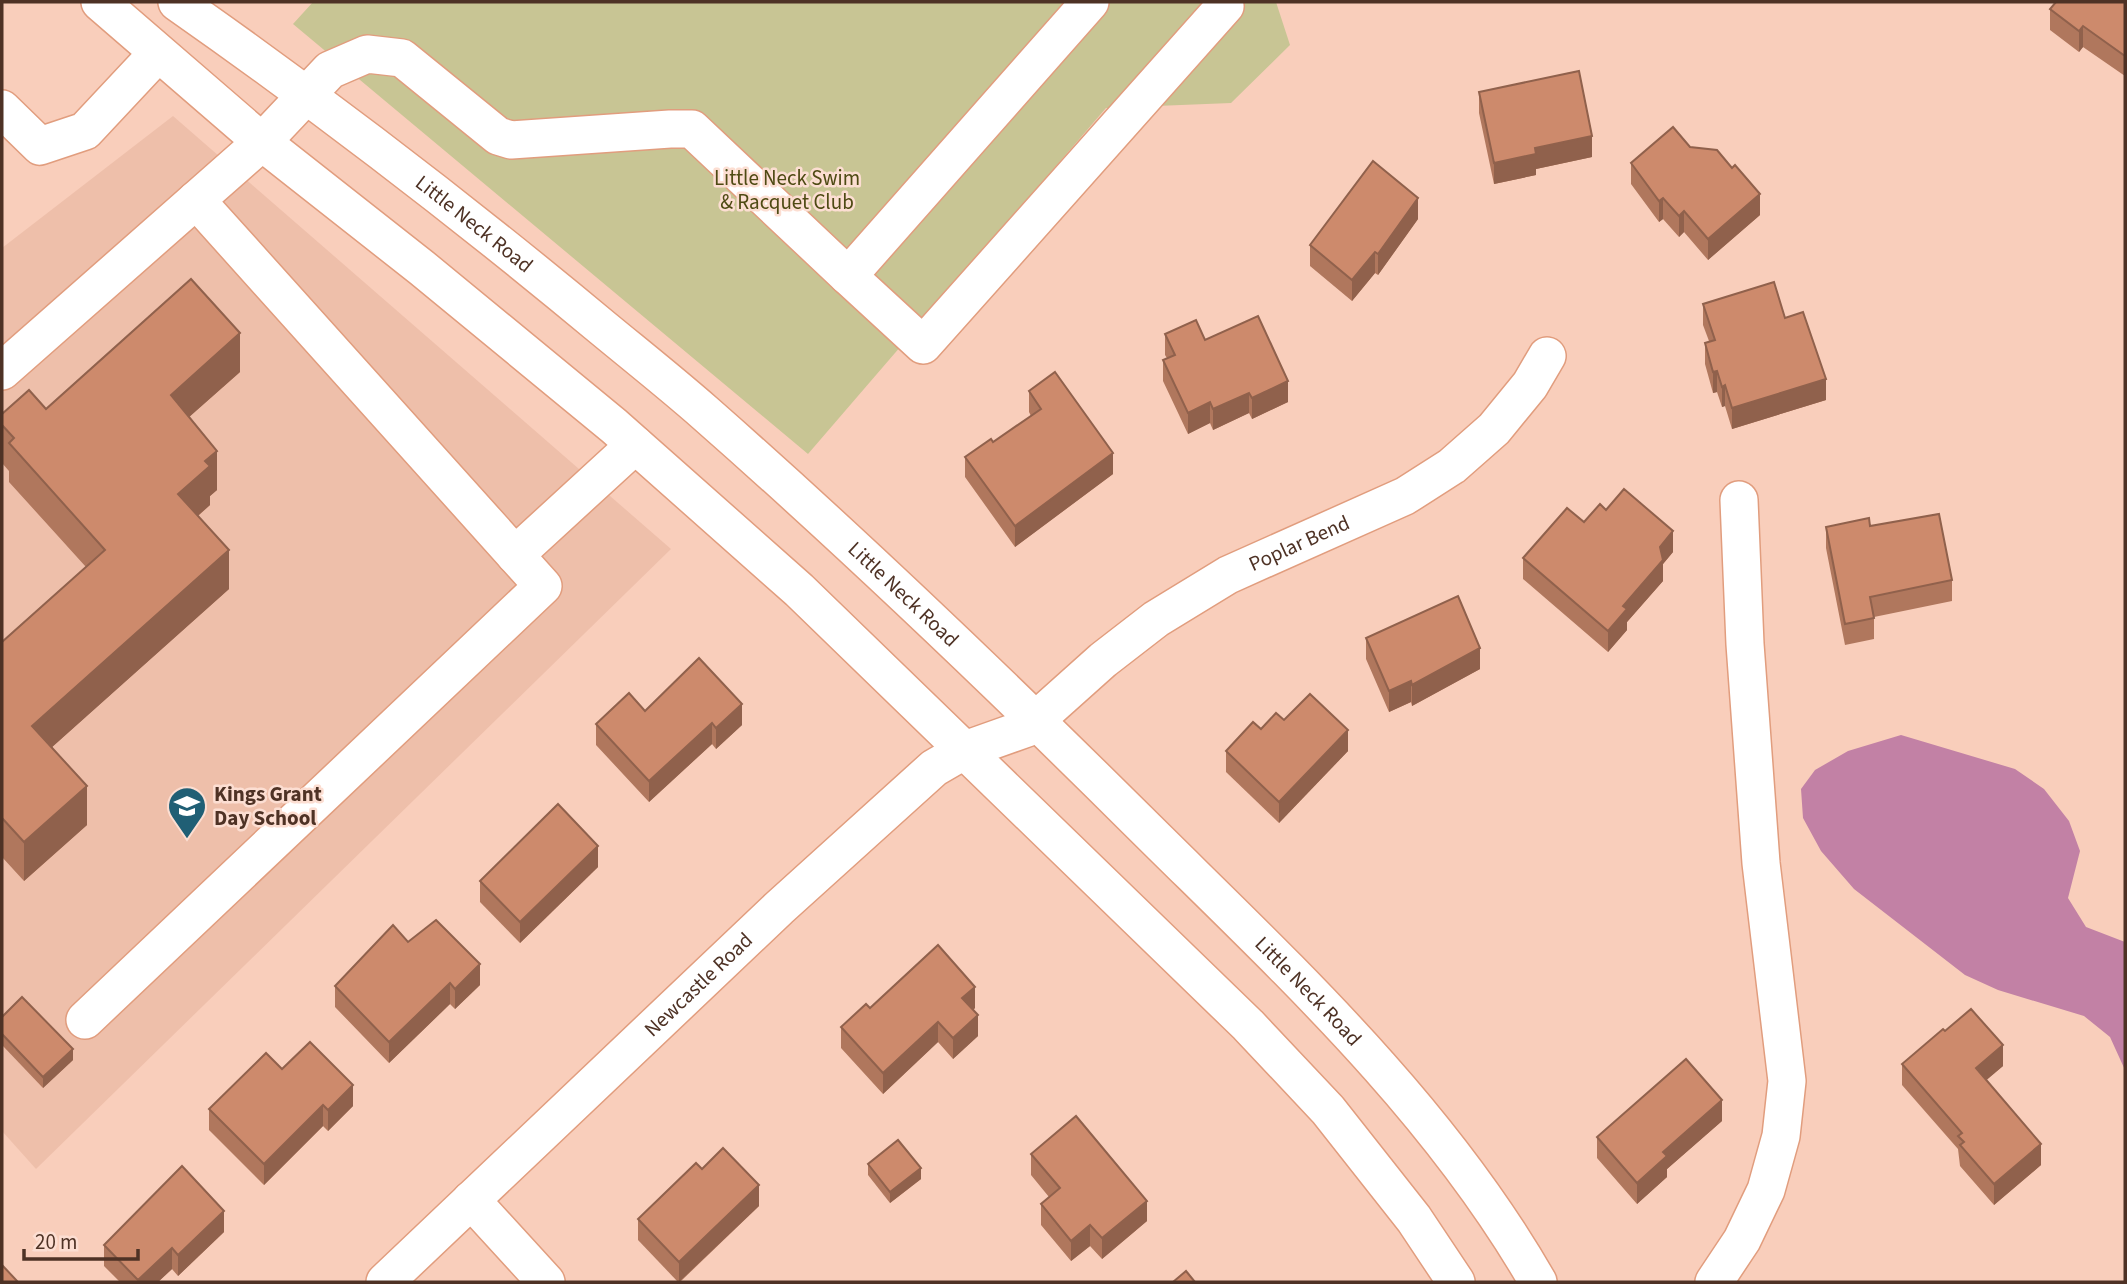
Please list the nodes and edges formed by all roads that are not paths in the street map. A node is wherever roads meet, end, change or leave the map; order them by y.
1 (100, 2) edge
2 (177, 2) edge
3 (1090, 2) edge
4 (1224, 2) edge
5 (158, 52) junction
6 (306, 93) junction
7 (2, 109) edge
8 (262, 142) junction
9 (196, 200) junction
10 (848, 276) junction
11 (1547, 356) dead end
12 (2, 371) edge
13 (635, 445) junction
14 (1739, 500) dead end
15 (515, 555) junction
16 (1037, 720) junction
17 (965, 750) junction
18 (85, 1020) dead end
19 (471, 1200) junction
20 (385, 1282) edge
21 (546, 1282) edge
22 (1456, 1282) edge
23 (1538, 1282) edge
24 (1714, 1282) edge

1 - 5 street
2 - 6 street, Little Neck Road
3 - 10 street
4 - 10 street
5 - 7 street
5 - 8 street
6 - 8 street
6 - 10 street
6 - 16 street, Little Neck Road
8 - 9 street
8 - 13 street
9 - 12 street
9 - 15 street
11 - 16 street, Poplar Bend
13 - 15 street
13 - 17 street
14 - 24 street
15 - 18 street
16 - 17 street, Newcastle Road
16 - 23 street, Little Neck Road
17 - 19 street, Newcastle Road
17 - 22 street
19 - 20 street, Newcastle Road
19 - 21 street

